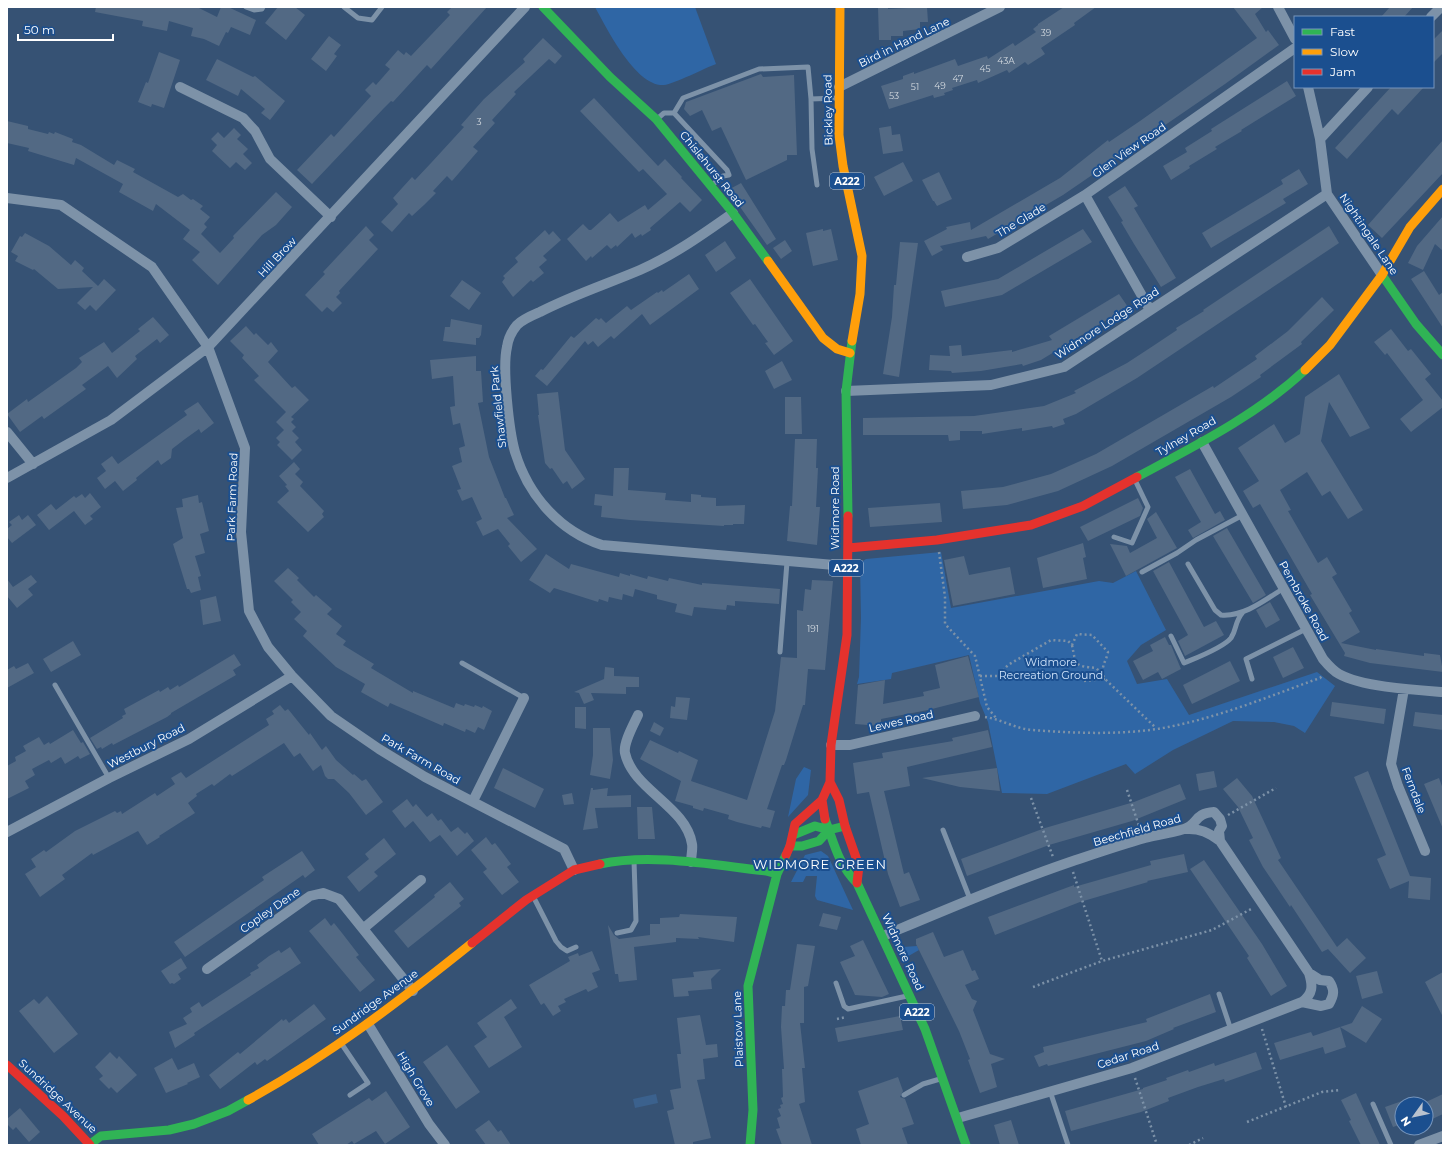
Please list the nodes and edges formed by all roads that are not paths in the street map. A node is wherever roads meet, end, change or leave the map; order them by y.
1 (246, 7) edge
2 (263, 7) edge
3 (344, 7) edge
4 (382, 7) edge
5 (526, 7) edge
6 (543, 7) edge
7 (840, 7) edge
8 (1000, 7) edge
9 (1278, 7) edge
10 (1441, 7) edge
11 (1433, 16) edge
12 (1294, 37) edge
13 (1294, 49) edge
14 (180, 87) dead end
15 (839, 87) junction
16 (1308, 88) edge
17 (1367, 88) edge
18 (811, 98) junction
19 (840, 98) junction
20 (674, 113) junction
21 (656, 119) junction
22 (1320, 139) junction
23 (817, 185) dead end
24 (712, 186) junction
25 (1443, 189) edge
26 (1327, 194) junction
27 (1085, 195) junction
28 (7, 198) edge
29 (733, 213) junction
30 (331, 217) junction
31 (967, 257) dead end
32 (1382, 275) junction
33 (1150, 310) junction
34 (208, 348) junction
35 (850, 353) junction
36 (1443, 355) edge
37 (846, 391) junction
38 (7, 432) edge
39 (1202, 442) junction
40 (33, 464) junction
41 (7, 478) edge
42 (1134, 479) junction
43 (1243, 515) junction
44 (1114, 537) dead end
45 (848, 548) junction
46 (787, 562) junction
47 (1188, 564) dead end
48 (846, 566) junction
49 (1142, 572) dead end
50 (1284, 588) junction
51 (1243, 612) junction
52 (1306, 629) junction
53 (1171, 636) dead end
54 (780, 652) dead end
55 (462, 663) dead end
56 (292, 676) junction
57 (1252, 680) dead end
58 (55, 685) dead end
59 (1404, 689) junction
60 (1443, 692) edge
61 (524, 698) joint
62 (638, 715) dead end
63 (975, 716) road end
64 (831, 745) junction
65 (109, 778) junction
66 (830, 782) junction
67 (822, 800) junction
68 (473, 801) junction
69 (845, 826) junction
70 (1186, 829) junction
71 (829, 830) junction
72 (943, 830) dead end
73 (7, 832) edge
74 (793, 835) junction
75 (1220, 841) junction
76 (790, 846) junction
77 (1425, 851) dead end
78 (634, 860) junction
79 (691, 862) junction
80 (574, 870) junction
81 (777, 874) junction
82 (421, 880) dead end
83 (857, 883) junction
84 (533, 896) junction
85 (970, 899) junction
86 (364, 928) junction
87 (617, 933) dead end
88 (883, 936) junction
89 (576, 947) dead end
90 (207, 969) dead end
91 (1309, 973) junction
92 (836, 983) dead end
93 (413, 991) junction
94 (1219, 994) dead end
95 (910, 995) junction
96 (1302, 1002) junction
97 (368, 1024) junction
98 (1232, 1031) junction
99 (340, 1042) junction
100 (7, 1065) edge
101 (943, 1078) junction
102 (1050, 1091) junction
103 (350, 1095) dead end
104 (904, 1095) dead end
105 (1373, 1104) dead end
106 (958, 1118) junction
107 (1443, 1136) edge
108 (89, 1145) edge
109 (445, 1145) edge
110 (750, 1145) edge
111 (966, 1145) edge
112 (1068, 1145) edge
113 (1391, 1145) edge
114 (1418, 1145) edge

1 - 2 lane
3 - 4 lane
5 - 30 street, Hill Brow
6 - 21 street, Chislehurst Road
7 - 15 street, Bickley Road / A222
8 - 15 street, Bird in Hand Lane
9 - 12 street
10 - 11 street
13 - 27 street, Glen View Road
14 - 30 street
15 - 19 street, Bickley Road / A222
16 - 22 street, Nightingale Lane
17 - 22 street
18 - 19 lane
18 - 20 lane
18 - 23 lane
19 - 35 street, Bickley Road / A222
20 - 21 lane
20 - 24 lane
21 - 24 street, Chislehurst Road
22 - 26 street, Nightingale Lane
24 - 29 street, Chislehurst Road
25 - 32 street, Tylney Road
26 - 32 street, Nightingale Lane
26 - 33 street, Widmore Lodge Road
27 - 31 street, The Glade
27 - 33 street
28 - 34 street, Park Farm Road
29 - 35 street, Chislehurst Road
29 - 46 street, Shawfield Park
30 - 34 street, Hill Brow
32 - 36 street, Nightingale Lane
32 - 39 street, Tylney Road
33 - 37 street, Widmore Lodge Road
34 - 40 street, Hill Brow
34 - 56 street, Park Farm Road
35 - 37 street, Widmore Road / A222
37 - 45 street, Widmore Road / A222
38 - 40 street
39 - 42 street, Tylney Road
39 - 43 street, Pembroke Road
40 - 41 street, Hill Brow
42 - 44 lane
42 - 45 street, Tylney Road
43 - 49 lane
43 - 50 street, Pembroke Road
45 - 48 street, Widmore Road / A222
46 - 48 street, Shawfield Park
46 - 54 lane
47 - 51 lane
48 - 64 street, Widmore Road / A222
50 - 51 lane
50 - 52 street, Pembroke Road
51 - 53 lane
52 - 57 lane
52 - 59 street, Pembroke Road
55 - 61 lane
56 - 65 street, Westbury Road
56 - 68 street, Park Farm Road
58 - 65 lane
59 - 60 street, Pembroke Road
59 - 77 street, Ferndale
61 - 68 street
62 - 79 street
63 - 64 street, Lewes Road
64 - 66 street, Widmore Road / A222
65 - 73 street, Westbury Road
66 - 67 street, Widmore Road / A222
66 - 69 street, Widmore Road / A222
67 - 71 street, Widmore Road / A222
67 - 74 street, Plaistow Lane
68 - 80 street, Park Farm Road
69 - 71 street
69 - 83 street, Widmore Road / A222
70 - 75 street
70 - 75 street, Beechfield Road
70 - 85 street, Beechfield Road
71 - 74 street
71 - 76 street
71 - 83 street, Widmore Road / A222
72 - 85 lane
74 - 76 street, Plaistow Lane
75 - 91 street
76 - 81 street, Plaistow Lane
78 - 79 street, Sundridge Avenue
78 - 80 street, Sundridge Avenue
78 - 87 lane
79 - 81 street, Sundridge Avenue
80 - 84 street, Sundridge Avenue
81 - 110 street, Plaistow Lane
82 - 86 street
83 - 88 street, Widmore Road / A222
84 - 89 lane
84 - 93 street, Sundridge Avenue
85 - 88 street, Beechfield Road
86 - 90 street, Copley Dene
86 - 93 street, Copley Dene
88 - 95 street, Widmore Road / A222
91 - 96 street
91 - 96 street
92 - 95 lane
93 - 97 street, Sundridge Avenue
94 - 98 lane
95 - 101 street, Widmore Road / A222
96 - 98 street, Cedar Road
97 - 99 street, Sundridge Avenue
97 - 109 street, High Grove
98 - 102 street, Cedar Road
99 - 103 lane
99 - 108 street, Sundridge Avenue
100 - 108 street, Sundridge Avenue
101 - 104 lane
101 - 106 street, Widmore Road / A222
102 - 106 street, Cedar Road
102 - 112 lane
105 - 113 lane
106 - 111 street, Widmore Road / A222
107 - 114 street

